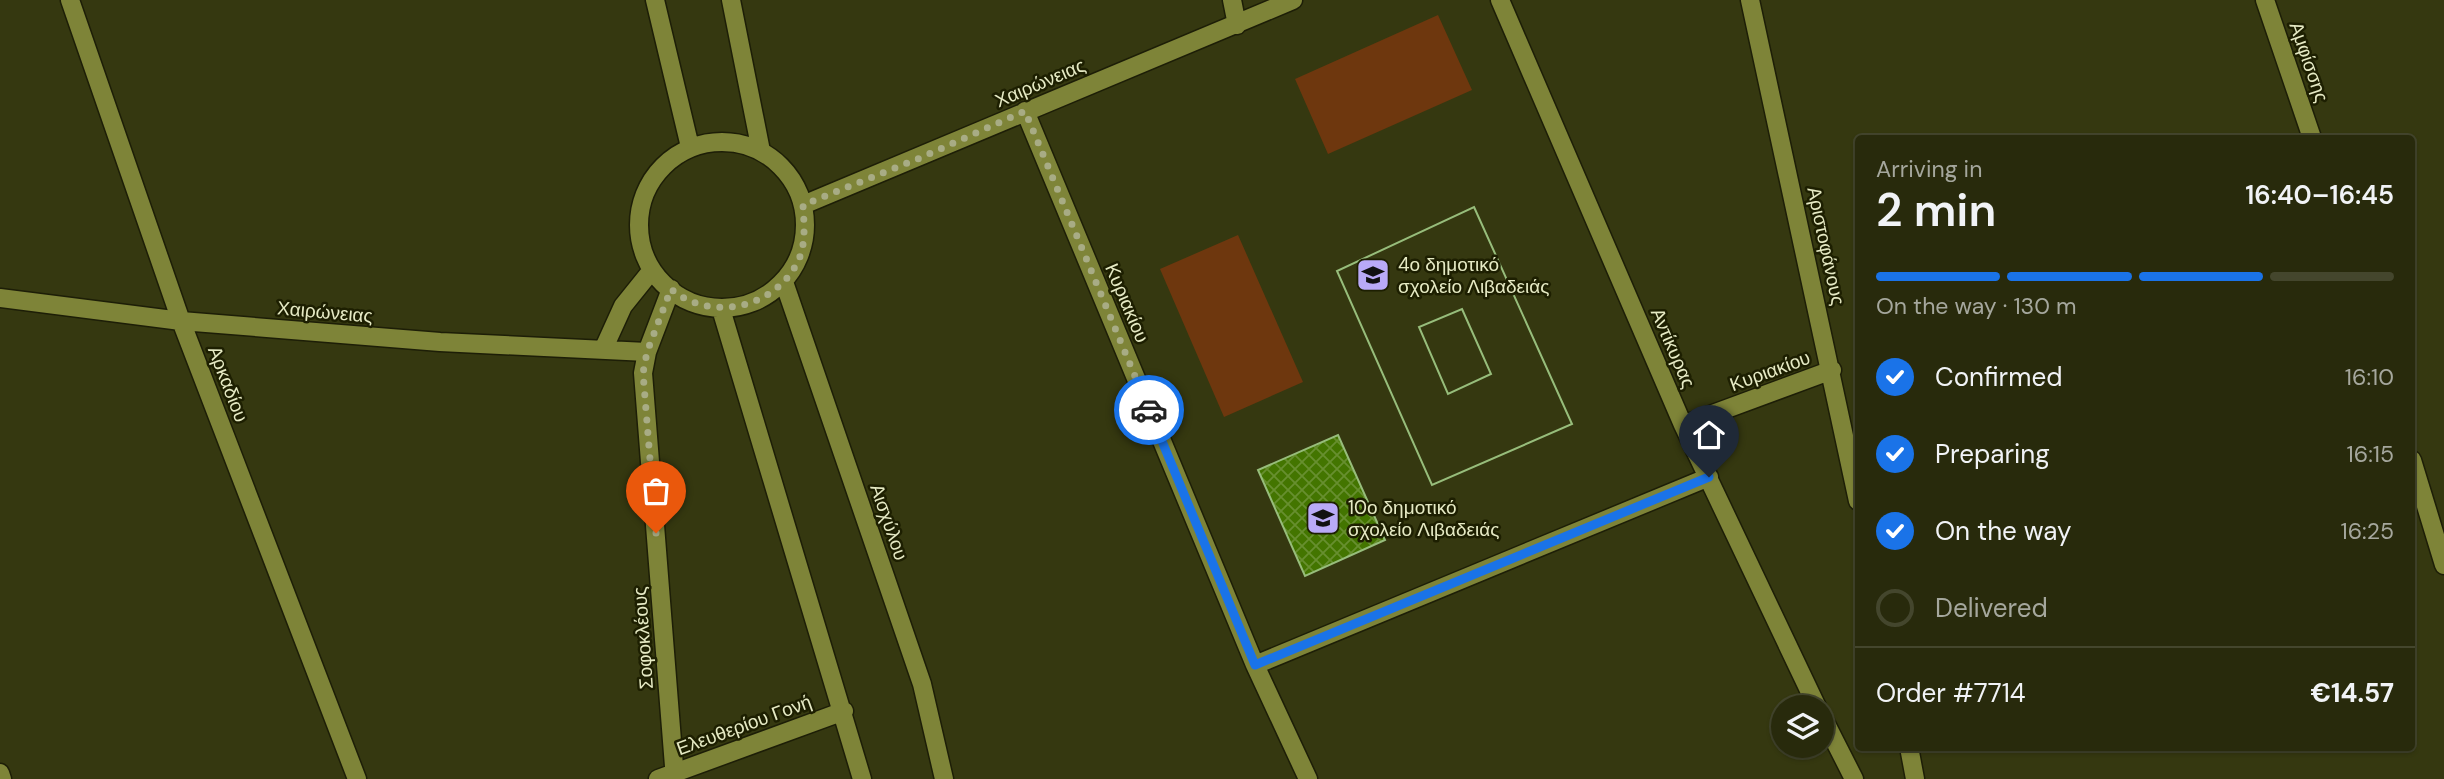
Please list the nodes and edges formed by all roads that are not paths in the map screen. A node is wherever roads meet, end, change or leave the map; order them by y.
1 (70, 0) edge
2 (655, 0) edge
3 (731, 0) edge
4 (1232, 0) edge
5 (1293, 0) edge
6 (1500, 0) edge
7 (1750, 0) edge
8 (2265, 0) edge
9 (1237, 25) junction
10 (1025, 111) junction
11 (2311, 135) edge
12 (690, 147) junction
13 (761, 151) junction
14 (803, 205) junction
15 (652, 270) junction
16 (784, 282) junction
17 (671, 289) junction
18 (0, 298) edge
19 (721, 309) junction
20 (181, 321) junction
21 (603, 350) junction
22 (647, 352) junction
23 (1832, 370) junction
24 (1683, 425) junction
25 (2415, 470) edge
26 (1709, 477) junction
27 (1855, 486) edge
28 (2444, 565) edge
29 (1255, 665) junction
30 (1811, 695) edge
31 (844, 711) junction
32 (1834, 740) edge
33 (1910, 751) edge
34 (0, 773) edge
35 (669, 777) edge
36 (2, 779) edge
37 (357, 779) edge
38 (862, 779) edge
39 (944, 779) edge
40 (1308, 779) edge
41 (1854, 779) edge
42 (1915, 779) edge

1 - 20 street, Αρκαδίου
2 - 12 street
3 - 13 street
4 - 9 street
5 - 9 street, Χαιρώνειας
6 - 24 street, Αντίκυρας
7 - 23 street, Αριστοφάνους
8 - 11 street, Αμφίσσης
9 - 10 street, Χαιρώνειας
10 - 14 street, Χαιρώνειας
10 - 29 street, Κυριακίου
12 - 13 street
12 - 15 street
13 - 14 street
14 - 16 street
15 - 17 street
15 - 21 street
16 - 19 street
16 - 39 street, Αισχύλου
17 - 19 street
17 - 22 street, Σοφοκλέους
18 - 20 street, Χαιρώνειας
19 - 31 street
20 - 21 street, Χαιρώνειας
20 - 37 street, Αρκαδίου
21 - 22 street, Χαιρώνειας
22 - 35 street, Σοφοκλέους
23 - 24 street, Κυριακίου
23 - 27 street, Αριστοφάνους
24 - 26 street, Αντίκυρας
25 - 28 street
26 - 29 street
26 - 30 street, Αντίκυρας
29 - 40 street, Κυριακίου
31 - 35 street, Ελευθερίου Γονή
31 - 38 street
32 - 41 street
33 - 42 street
34 - 36 street

